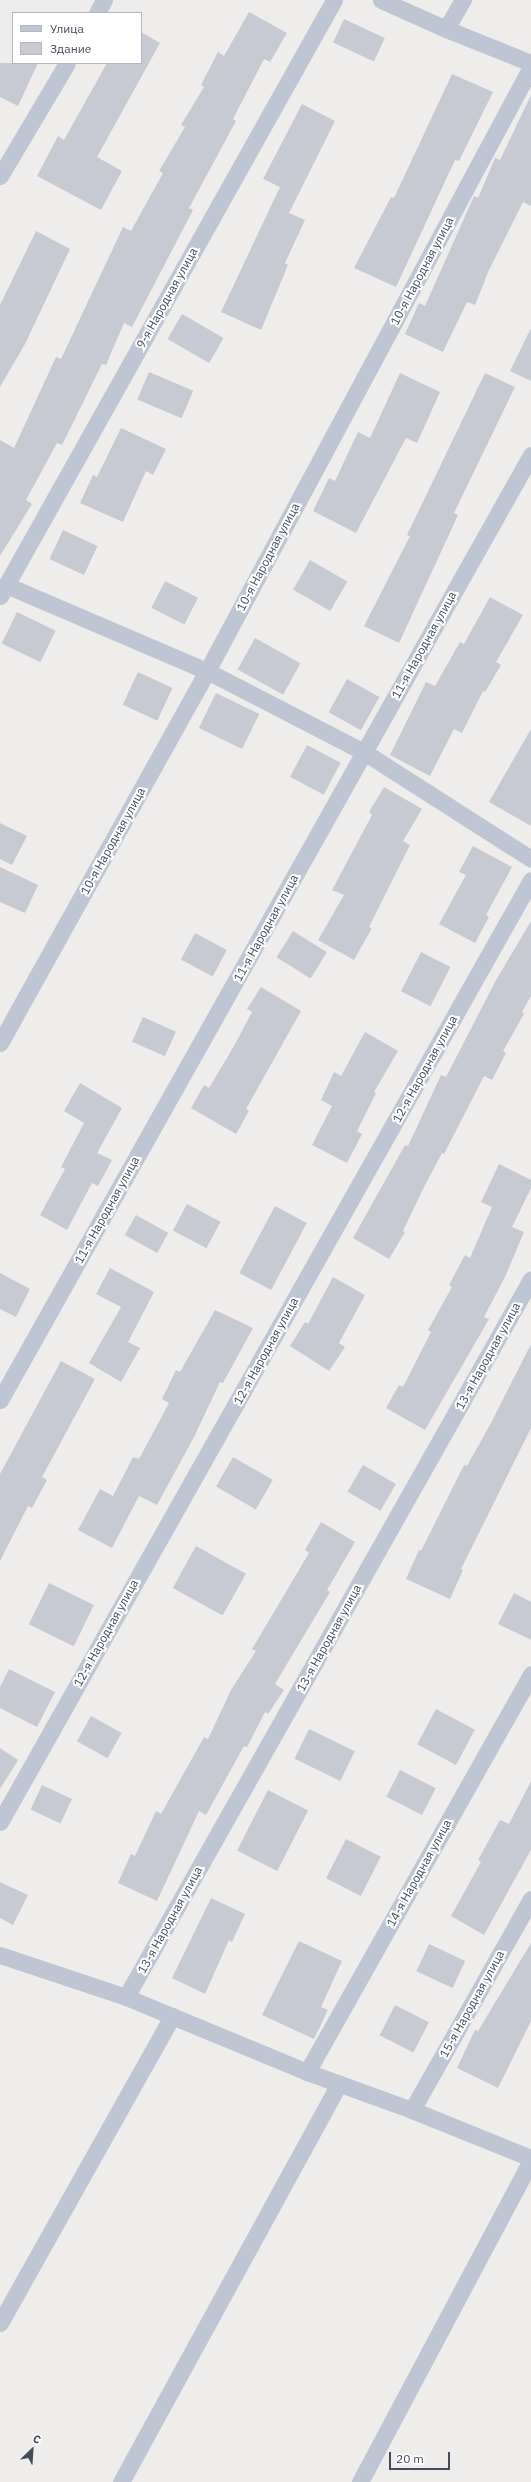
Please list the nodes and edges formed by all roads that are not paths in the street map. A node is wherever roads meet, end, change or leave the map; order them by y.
1 (104, 0) edge
2 (334, 0) edge
3 (381, 0) edge
4 (463, 0) edge
5 (98, 12) edge
6 (446, 30) junction
7 (531, 63) edge
8 (66, 64) edge
9 (531, 67) edge
10 (0, 176) edge
11 (531, 455) edge
12 (3, 591) edge
13 (207, 671) junction
14 (364, 752) junction
15 (531, 859) edge
16 (531, 880) edge
17 (0, 1043) edge
18 (531, 1279) edge
19 (0, 1400) edge
20 (531, 1674) edge
21 (0, 1822) edge
22 (531, 1899) edge
23 (0, 1956) edge
24 (126, 1997) junction
25 (172, 2016) junction
26 (307, 2072) junction
27 (339, 2084) junction
28 (412, 2110) junction
29 (531, 2158) edge
30 (531, 2162) edge
31 (0, 2324) edge
32 (122, 2482) edge
33 (360, 2482) edge

1 - 5 street
2 - 12 street, 9-я Народная улица
3 - 6 street
4 - 6 street
6 - 7 street
8 - 10 street
9 - 13 street, 10-я Народная улица
11 - 14 street, 11-я Народная улица
12 - 13 street
13 - 14 street
13 - 17 street, 10-я Народная улица
14 - 15 street
14 - 19 street, 11-я Народная улица
16 - 21 street, 12-я Народная улица
18 - 24 street, 13-я Народная улица
20 - 26 street, 14-я Народная улица
22 - 28 street, 15-я Народная улица
23 - 24 street
24 - 25 street
25 - 26 street
25 - 31 street
26 - 27 street
27 - 28 street
27 - 32 street
28 - 29 street
30 - 33 street

